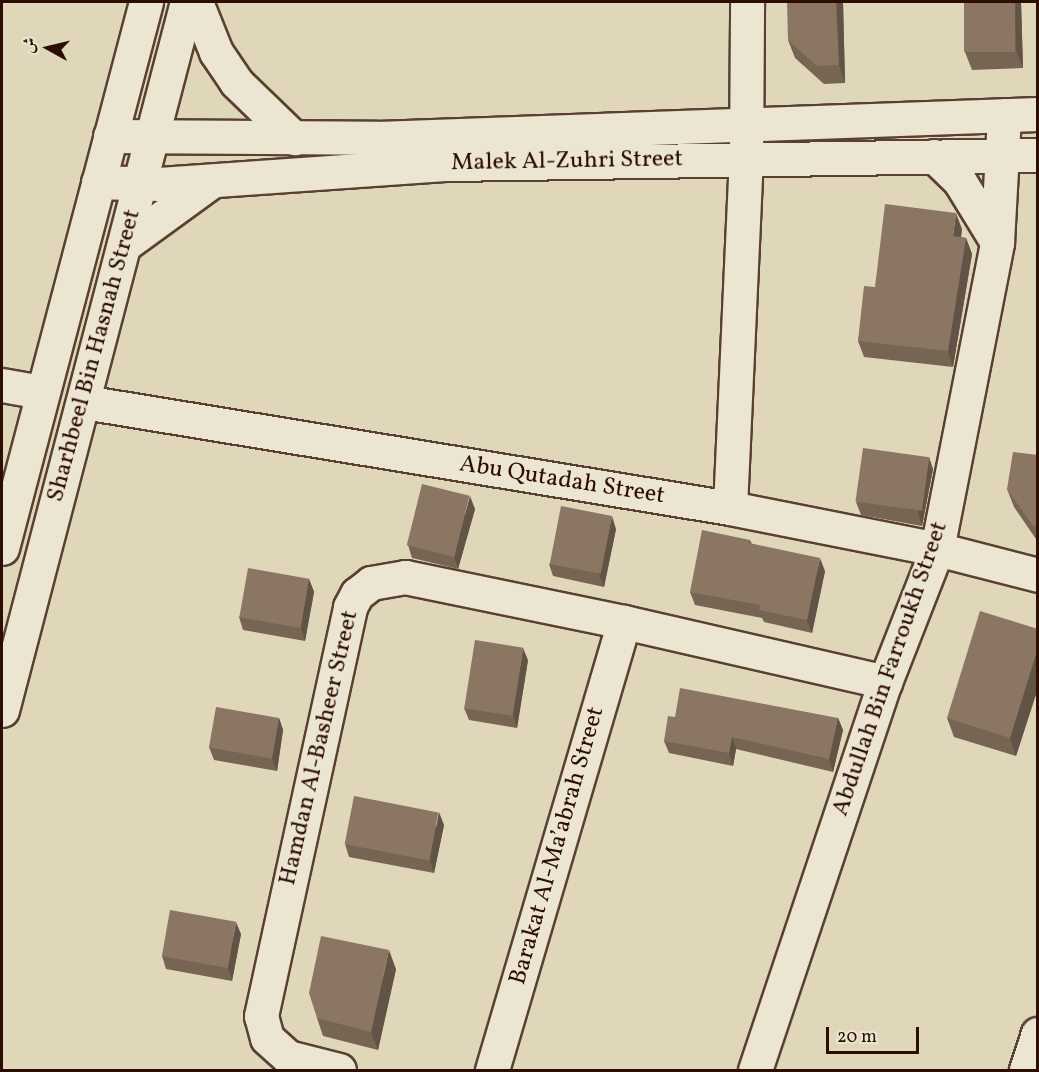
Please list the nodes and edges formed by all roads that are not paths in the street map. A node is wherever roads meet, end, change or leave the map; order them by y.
1 (146, 2) edge
2 (187, 2) edge
3 (196, 2) edge
4 (747, 2) edge
5 (1038, 114) edge
6 (1004, 115) junction
7 (746, 124) junction
8 (110, 136) junction
9 (153, 138) junction
10 (294, 138) junction
11 (1038, 155) edge
12 (934, 156) junction
13 (1004, 158) junction
14 (746, 159) junction
15 (214, 180) junction
16 (98, 182) junction
17 (140, 185) junction
18 (997, 242) junction
19 (124, 245) junction
20 (2, 385) edge
21 (42, 392) junction
22 (84, 402) junction
23 (730, 508) junction
24 (2, 548) edge
25 (937, 549) junction
26 (1038, 575) edge
27 (624, 622) junction
28 (885, 682) junction
29 (2, 710) edge
30 (1038, 1034) edge
31 (339, 1071) edge
32 (492, 1071) edge
33 (755, 1071) edge
34 (1026, 1071) edge

1 - 8 street, Sharhbeel Bin Hasnah Street
2 - 9 street, Sharhbeel Bin Hasnah Street
3 - 10 street
4 - 7 street
5 - 6 street, Malek Al-Zuhri Street
6 - 7 street, Malek Al-Zuhri Street
6 - 13 street, Abdullah Bin Farroukh Street
7 - 10 street, Malek Al-Zuhri Street
7 - 14 street
8 - 9 street, Malek Al-Zuhri Street
8 - 16 street, Sharhbeel Bin Hasnah Street
9 - 10 street, Malek Al-Zuhri Street
9 - 17 street, Sharhbeel Bin Hasnah Street
11 - 13 street, Malek Al-Zuhri Street
12 - 13 street, Malek Al-Zuhri Street
12 - 14 street, Malek Al-Zuhri Street
12 - 18 street
13 - 18 street, Abdullah Bin Farroukh Street
14 - 15 street, Malek Al-Zuhri Street
14 - 23 street
15 - 17 street, Malek Al-Zuhri Street
15 - 19 street
16 - 17 street, Malek Al-Zuhri Street
16 - 21 street, Sharhbeel Bin Hasnah Street
17 - 19 street, Sharhbeel Bin Hasnah Street
18 - 25 street, Abdullah Bin Farroukh Street
19 - 22 street, Sharhbeel Bin Hasnah Street
20 - 21 street
21 - 24 street, Sharhbeel Bin Hasnah Street
22 - 23 street, Abu Qutadah Street
22 - 29 street, Sharhbeel Bin Hasnah Street
23 - 25 street, Abu Qutadah Street
25 - 26 street, Abu Qutadah Street
25 - 28 street, Abdullah Bin Farroukh Street
27 - 28 street, Hamdan Al-Basheer Street
27 - 31 street, Hamdan Al-Basheer Street
27 - 32 street, Barakat Al-Ma’abrah Street
28 - 33 street, Abdullah Bin Farroukh Street
30 - 34 street

